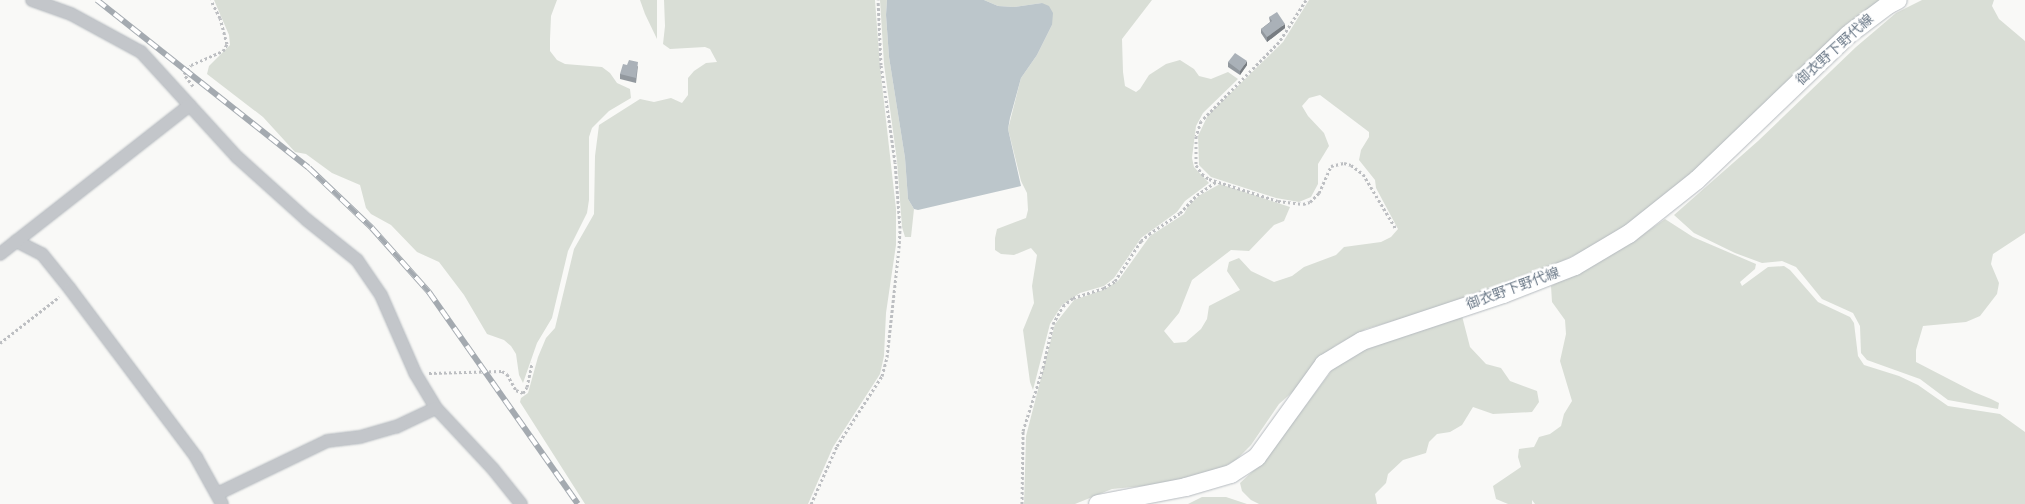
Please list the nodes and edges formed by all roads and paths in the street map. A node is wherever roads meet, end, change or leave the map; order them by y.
1 (32, 0) edge
2 (211, 0) edge
3 (878, 0) edge
4 (1306, 0) edge
5 (1898, 0) edge
6 (190, 106) junction
7 (1218, 181) junction
8 (1396, 229) dead end
9 (16, 241) junction
10 (0, 254) edge
11 (70, 288) junction
12 (0, 342) edge
13 (532, 363) dead end
14 (415, 373) junction
15 (436, 408) junction
16 (220, 499) edge
17 (521, 504) edge
18 (810, 504) edge
19 (1022, 504) edge
20 (1098, 504) edge

1 - 6 street
2 - 6 path
3 - 18 path
4 - 7 path
5 - 20 main road, 御衣野下野代線
6 - 9 street
6 - 14 street
7 - 8 path
7 - 19 path
9 - 10 street
9 - 11 street
11 - 12 path
11 - 16 street
13 - 14 path
14 - 15 street
15 - 16 street
15 - 17 street

